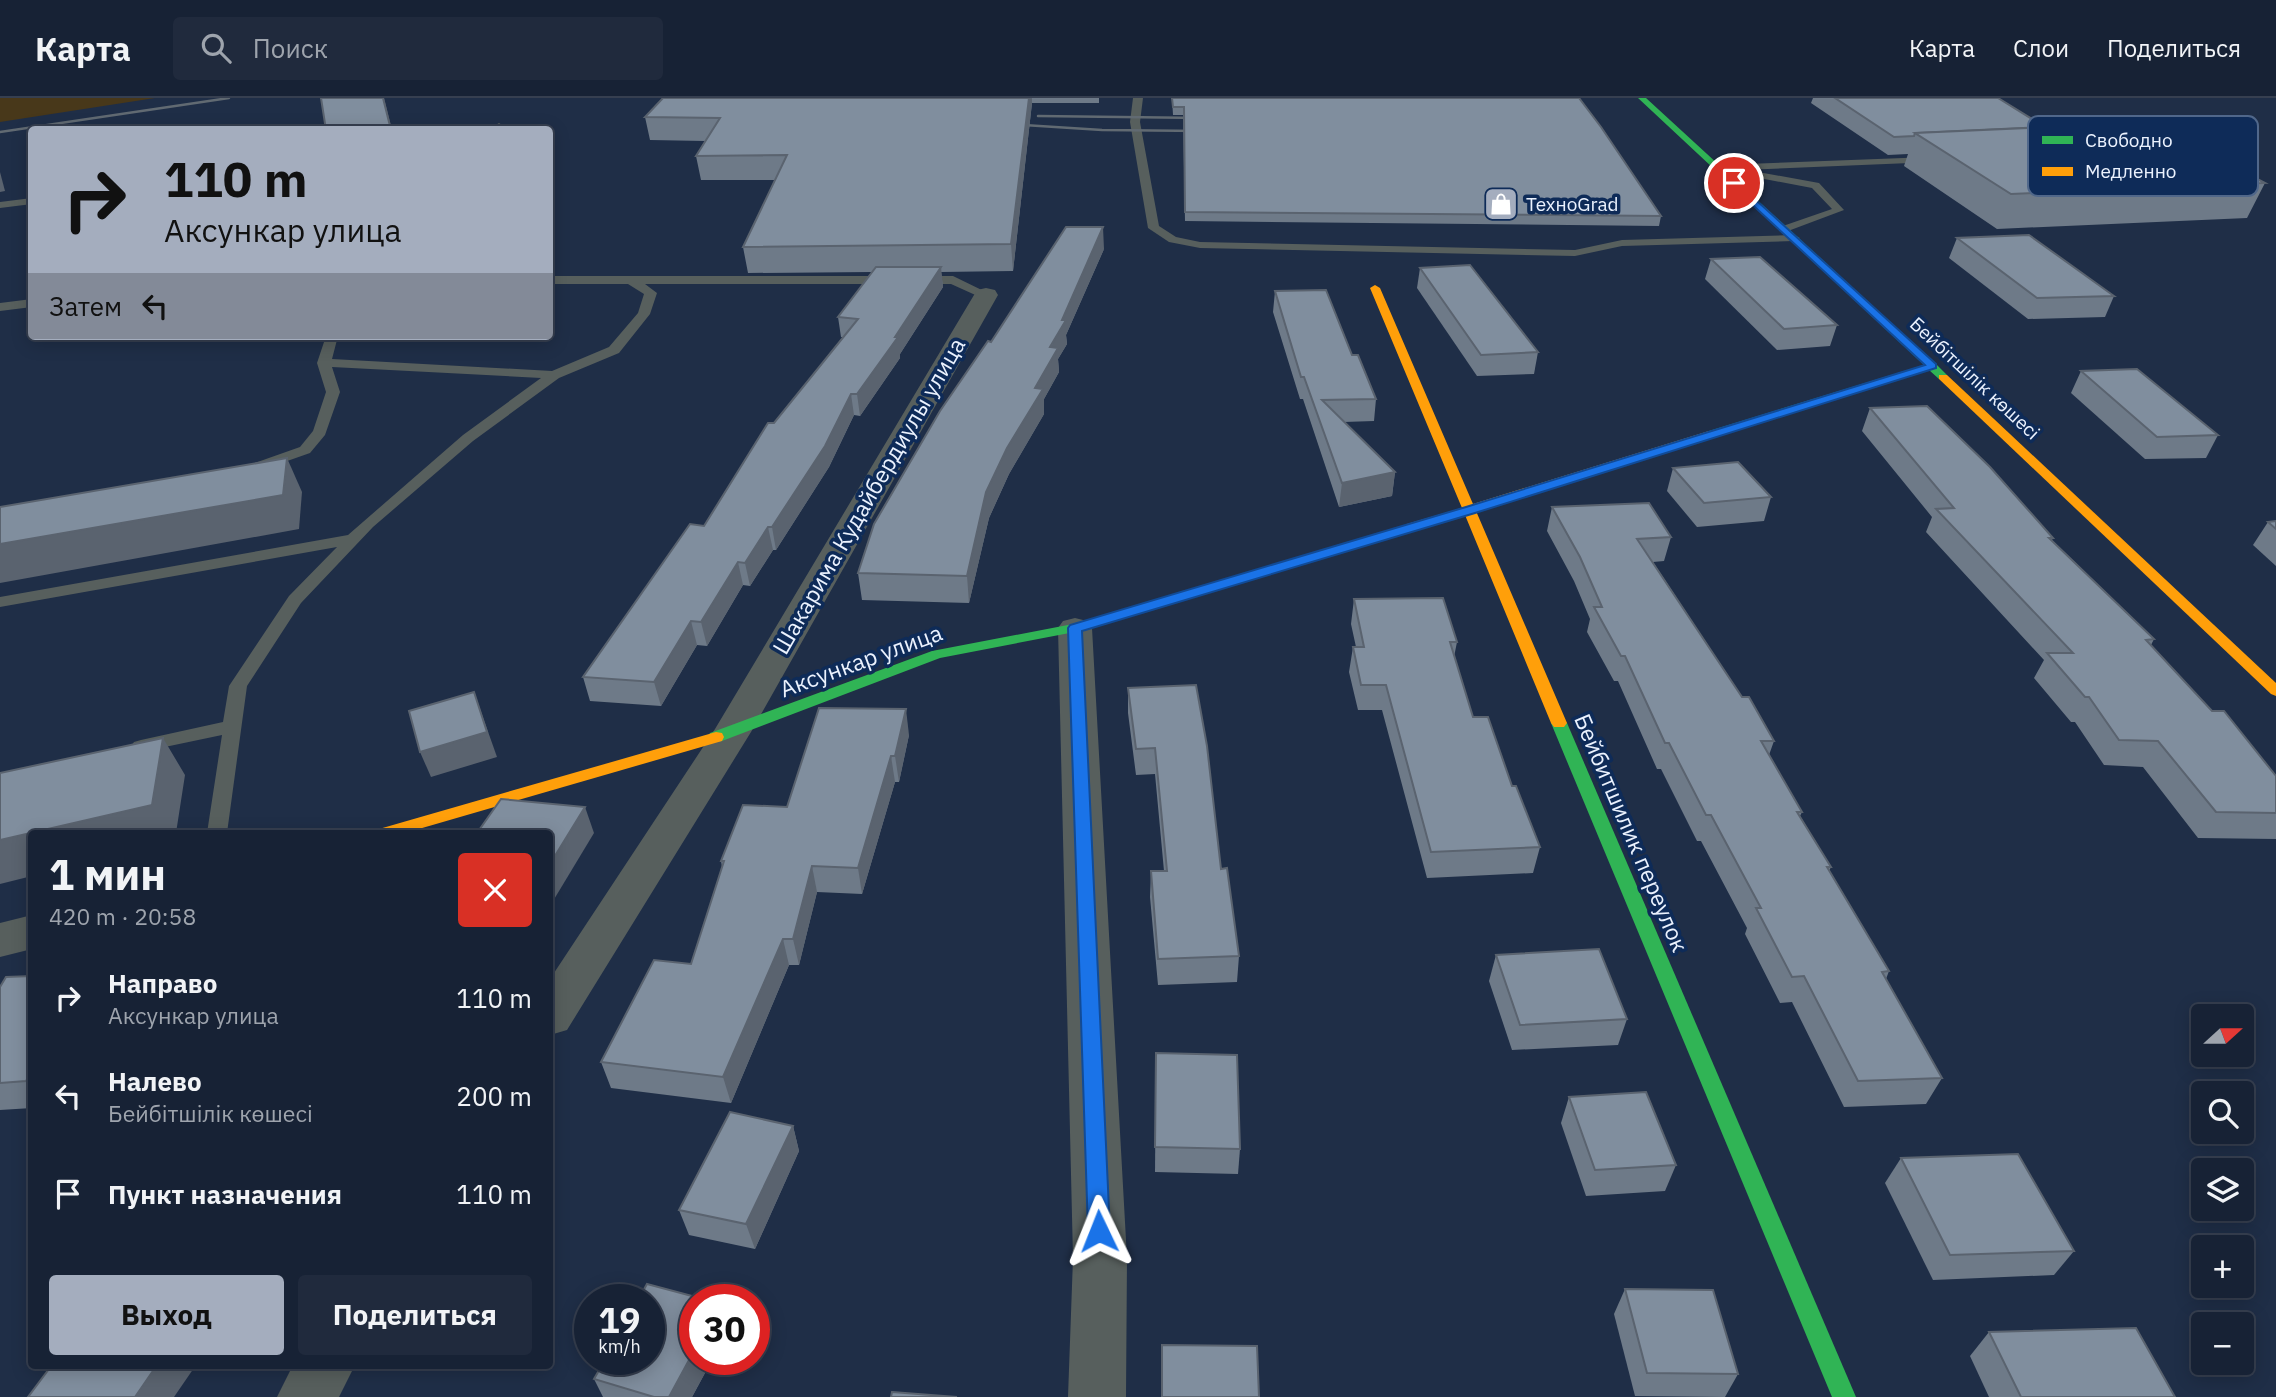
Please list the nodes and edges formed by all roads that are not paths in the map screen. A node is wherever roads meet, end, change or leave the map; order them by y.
1 (1138, 98) edge
2 (1642, 98) edge
3 (1944, 159) edge
4 (1718, 167) junction
5 (28, 202) edge
6 (0, 205) edge
7 (1789, 234) junction
8 (553, 280) edge
9 (632, 281) junction
10 (1376, 288) dead end
11 (986, 295) joint
12 (28, 304) edge
13 (0, 307) edge
14 (331, 340) edge
15 (324, 363) junction
16 (1932, 366) junction
17 (554, 374) junction
18 (239, 472) edge
19 (1470, 510) junction
20 (352, 539) junction
21 (0, 602) edge
22 (1075, 628) junction
23 (2276, 691) edge
24 (233, 726) junction
25 (732, 732) junction
26 (122, 750) edge
27 (217, 830) edge
28 (395, 830) edge
29 (28, 933) edge
30 (0, 940) edge
31 (553, 1012) edge
32 (324, 1369) edge
33 (306, 1397) edge
34 (1097, 1397) edge
35 (1844, 1397) edge

1 - 7 lane
2 - 4 street, Бейбітшілік көшесі
3 - 4 lane
4 - 7 street, Бейбітшілік көшесі
4 - 7 lane
5 - 6 lane
7 - 16 street, Бейбітшілік көшесі
8 - 9 lane
9 - 11 lane
9 - 17 lane
10 - 19 street, Бейбитшилик переулок
11 - 25 street, Шакарима Кудайбердиулы улица
12 - 13 lane
14 - 15 lane
15 - 17 lane
15 - 18 lane
16 - 19 street, Аксункар улица
16 - 23 street, Бейбітшілік көшесі
17 - 20 lane
19 - 22 street, Аксункар улица
19 - 35 street, Бейбитшилик переулок
20 - 21 lane
20 - 24 lane
22 - 25 street, Аксункар улица
22 - 34 street
24 - 26 lane
24 - 27 lane
25 - 28 street, Аксункар улица
25 - 31 street, Шакарима Кудайбердиулы улица
29 - 30 street
32 - 33 street

